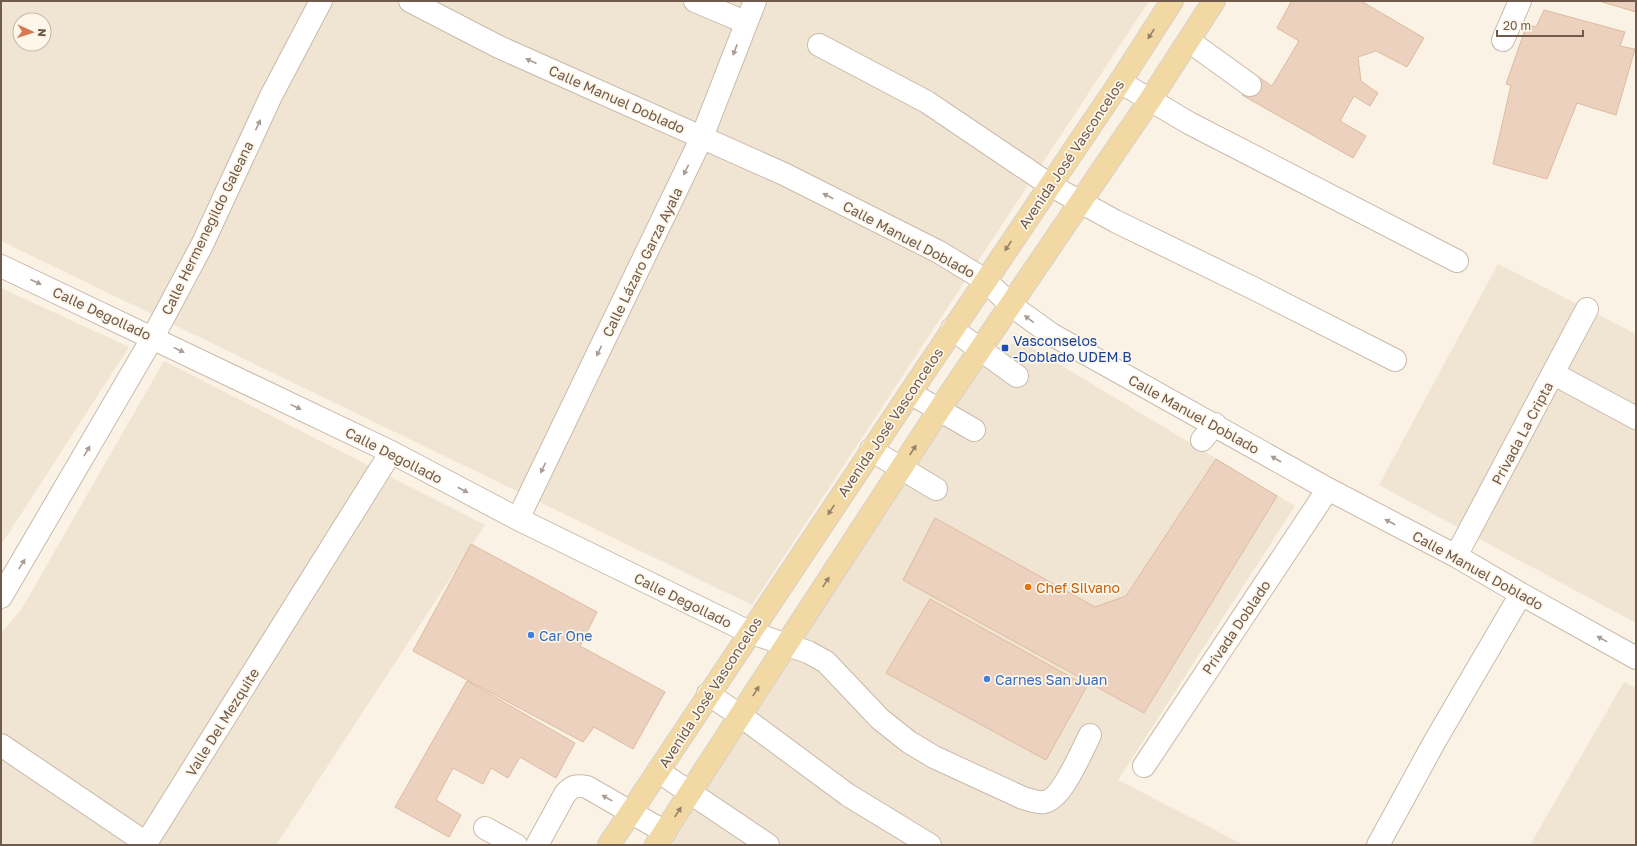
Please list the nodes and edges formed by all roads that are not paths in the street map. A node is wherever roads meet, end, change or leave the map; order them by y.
1 (321, 1) edge
2 (410, 1) edge
3 (695, 1) edge
4 (755, 1) edge
5 (1172, 1) edge
6 (1214, 1) edge
7 (1520, 1) edge
8 (746, 22) junction
9 (1503, 40) dead end
10 (1189, 41) junction
11 (819, 45) dead end
12 (1120, 82) junction
13 (1250, 85) dead end
14 (1150, 100) junction
15 (702, 137) junction
16 (1050, 185) junction
17 (1080, 202) junction
18 (1457, 261) dead end
19 (1, 266) edge
20 (985, 280) junction
21 (1012, 306) junction
22 (1587, 310) dead end
23 (952, 329) junction
24 (153, 337) junction
25 (980, 350) junction
26 (1395, 360) dead end
27 (1554, 374) junction
28 (1017, 376) dead end
29 (910, 392) junction
30 (939, 410) junction
31 (1636, 418) edge
32 (974, 430) dead end
33 (871, 450) junction
34 (391, 452) junction
35 (901, 469) junction
36 (936, 489) dead end
37 (1328, 489) junction
38 (518, 519) junction
39 (1456, 556) junction
40 (1521, 594) junction
41 (1, 597) edge
42 (749, 632) junction
43 (786, 644) junction
44 (1636, 658) edge
45 (708, 694) junction
46 (741, 716) junction
47 (1090, 735) dead end
48 (1, 745) edge
49 (1144, 766) dead end
50 (658, 771) junction
51 (690, 794) junction
52 (631, 812) junction
53 (484, 828) dead end
54 (661, 839) edge
55 (746, 839) edge
56 (146, 844) edge
57 (516, 845) edge
58 (536, 845) edge
59 (609, 845) edge
60 (768, 845) edge
61 (930, 845) edge
62 (1378, 845) edge

24 -> 1 street, Calle Hermenegildo Galeana
15 -> 2 street, Calle Manuel Doblado
3 - 8 street
4 - 8 street, Calle Lázaro Garza Ayala
5 -> 12 main road, Avenida José Vasconcelos
6 - 10 main road
7 - 9 street
8 -> 15 street, Calle Lázaro Garza Ayala
10 - 13 street
10 - 14 main road
11 - 16 street
12 - 14 street
12 - 16 main road, Avenida José Vasconcelos
14 - 17 main road
14 - 18 street
20 -> 15 street, Calle Manuel Doblado
15 -> 38 street, Calle Lázaro Garza Ayala
16 - 17 street
16 -> 20 main road, Avenida José Vasconcelos
17 - 21 main road
17 - 26 street
19 -> 24 street, Calle Degollado
20 - 21 street, Calle Manuel Doblado
20 - 23 main road, Avenida José Vasconcelos
21 - 25 main road
37 -> 21 street, Calle Manuel Doblado
22 - 27 street, Privada La Cripta
23 - 25 street
23 - 29 main road, Avenida José Vasconcelos
24 -> 34 street, Calle Degollado
41 -> 24 street, Calle Hermenegildo Galeana
25 - 28 street
25 - 30 main road
27 - 31 street
27 - 39 street, Privada La Cripta
29 - 30 street
29 - 33 main road, Avenida José Vasconcelos
30 - 32 street
35 -> 30 main road
33 - 35 street
33 -> 42 main road, Avenida José Vasconcelos
34 -> 38 street, Calle Degollado
34 - 56 street, Valle Del Mezquite
35 - 36 street
43 -> 35 main road
39 -> 37 street, Calle Manuel Doblado
37 - 49 street, Privada Doblado
38 - 42 street, Calle Degollado
39 - 40 street, Calle Manuel Doblado
44 -> 40 street, Calle Manuel Doblado
40 - 62 street
42 - 43 street, Calle Degollado
42 - 45 main road, Avenida José Vasconcelos
46 -> 43 main road
43 - 47 street, Calle Degollado
45 - 46 street
45 - 50 main road, Avenida José Vasconcelos
46 - 51 main road
46 - 61 street
48 - 56 street, Valle Del Mezquite
50 - 51 street
50 - 52 main road, Avenida José Vasconcelos
54 -> 51 main road
51 - 55 street
52 - 54 street
52 -> 58 street
52 - 59 main road, Avenida José Vasconcelos
53 - 57 street
55 - 60 street

